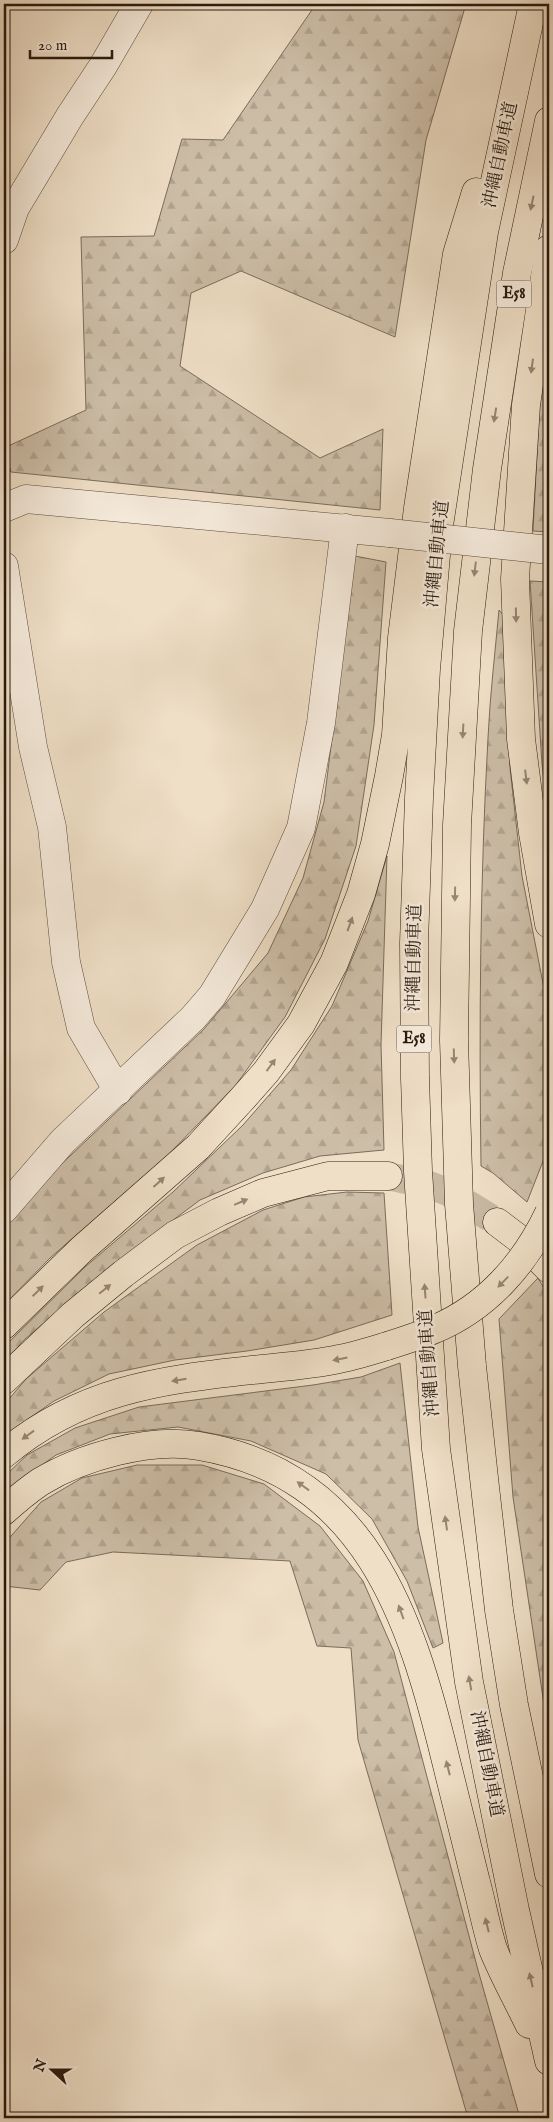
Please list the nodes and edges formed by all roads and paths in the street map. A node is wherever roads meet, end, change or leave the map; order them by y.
1 (139, 4) edge
2 (532, 10) edge
3 (549, 121) edge
4 (4, 240) edge
5 (549, 249) edge
6 (4, 508) edge
7 (345, 528) junction
8 (549, 550) edge
9 (4, 566) edge
10 (549, 924) edge
11 (118, 1091) junction
12 (388, 1176) tunnel mouth
13 (4, 1208) edge
14 (549, 1213) edge
15 (497, 1222) tunnel mouth
16 (549, 1269) edge
17 (4, 1325) edge
18 (4, 1380) edge
19 (4, 1454) edge
20 (4, 1511) edge
21 (549, 1874) edge
22 (549, 2061) edge
23 (549, 2066) edge

1 - 4 street
17 -> 2 highway
22 -> 2 highway, 沖縄自動車道 / E58
3 -> 21 highway, E58
5 -> 10 highway
6 - 7 street
7 - 8 street, bridge
7 - 11 street
9 - 11 street
11 - 13 street
18 -> 12 highway
14 -> 19 highway, bridge
15 - 16 highway
23 -> 20 highway

